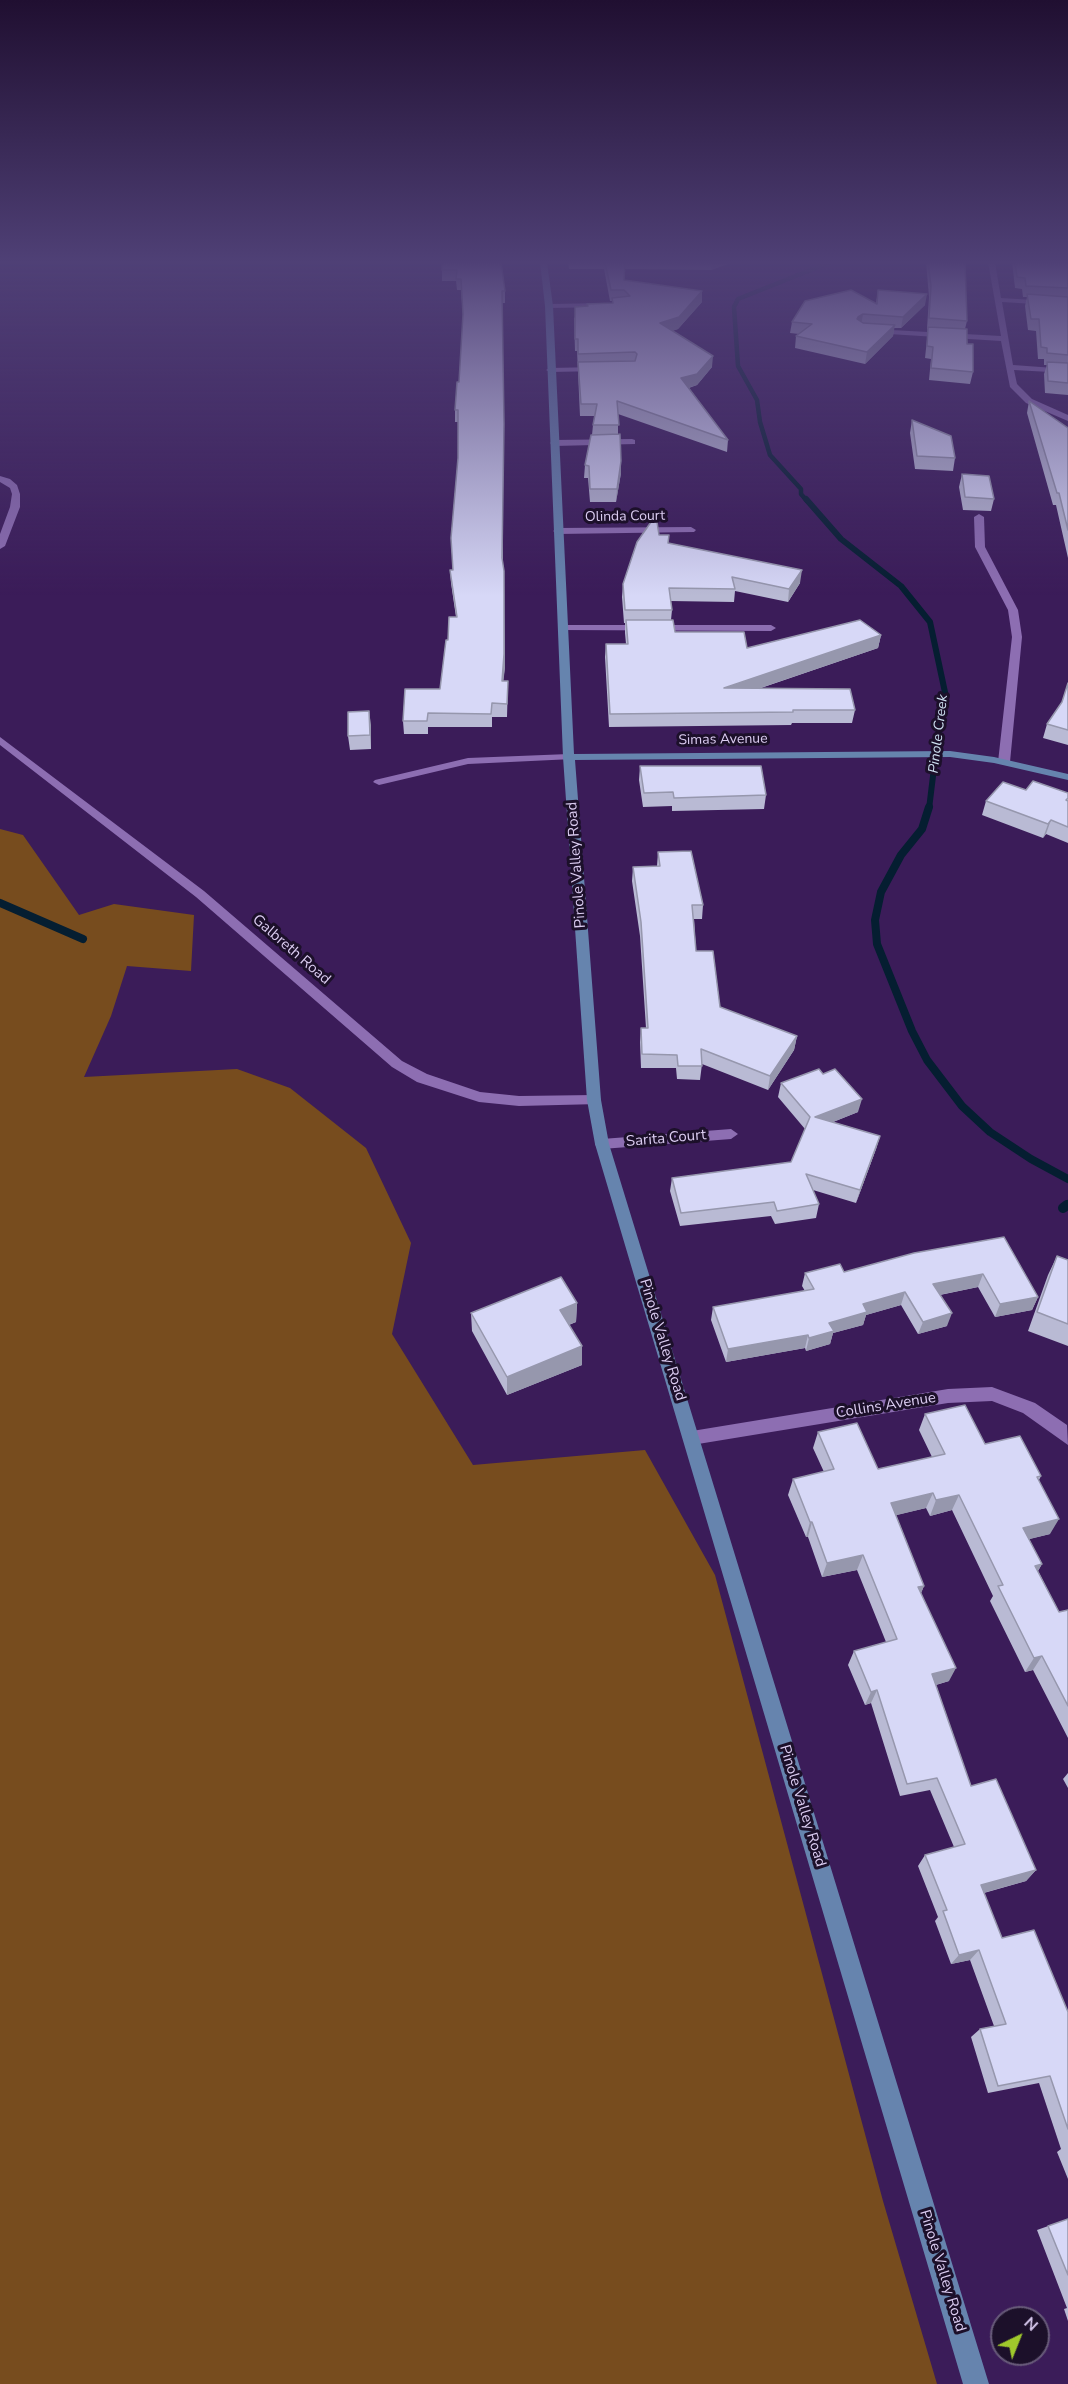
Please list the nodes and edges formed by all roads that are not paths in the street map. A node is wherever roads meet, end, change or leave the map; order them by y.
1 (550, 373) edge
2 (1011, 373) edge
3 (1068, 418) edge
4 (632, 442) dead end
5 (554, 443) junction
6 (0, 479) edge
7 (979, 517) dead end
8 (692, 530) dead end
9 (558, 531) junction
10 (0, 546) edge
11 (564, 628) junction
12 (771, 628) dead end
13 (0, 740) edge
14 (569, 757) junction
15 (999, 761) junction
16 (1068, 777) edge
17 (379, 782) dead end
18 (594, 1100) junction
19 (731, 1134) dead end
20 (602, 1144) junction
21 (692, 1438) junction
22 (1068, 1438) edge
23 (975, 2384) edge

1 - 5 main road, Pinole Valley Road
2 - 3 street
4 - 5 street
5 - 9 main road, Pinole Valley Road
6 - 10 street
7 - 15 street
8 - 9 street, Olinda Court
9 - 11 main road, Pinole Valley Road
11 - 12 street
11 - 14 main road, Pinole Valley Road
13 - 18 street, Galbreth Road
14 - 15 main road, Simas Avenue
14 - 17 street, Simas Avenue
14 - 18 main road, Pinole Valley Road
15 - 16 main road, Simas Avenue
18 - 20 main road, Pinole Valley Road
19 - 20 street, Sarita Court
20 - 21 main road, Pinole Valley Road
21 - 22 street, Collins Avenue
21 - 23 main road, Pinole Valley Road

